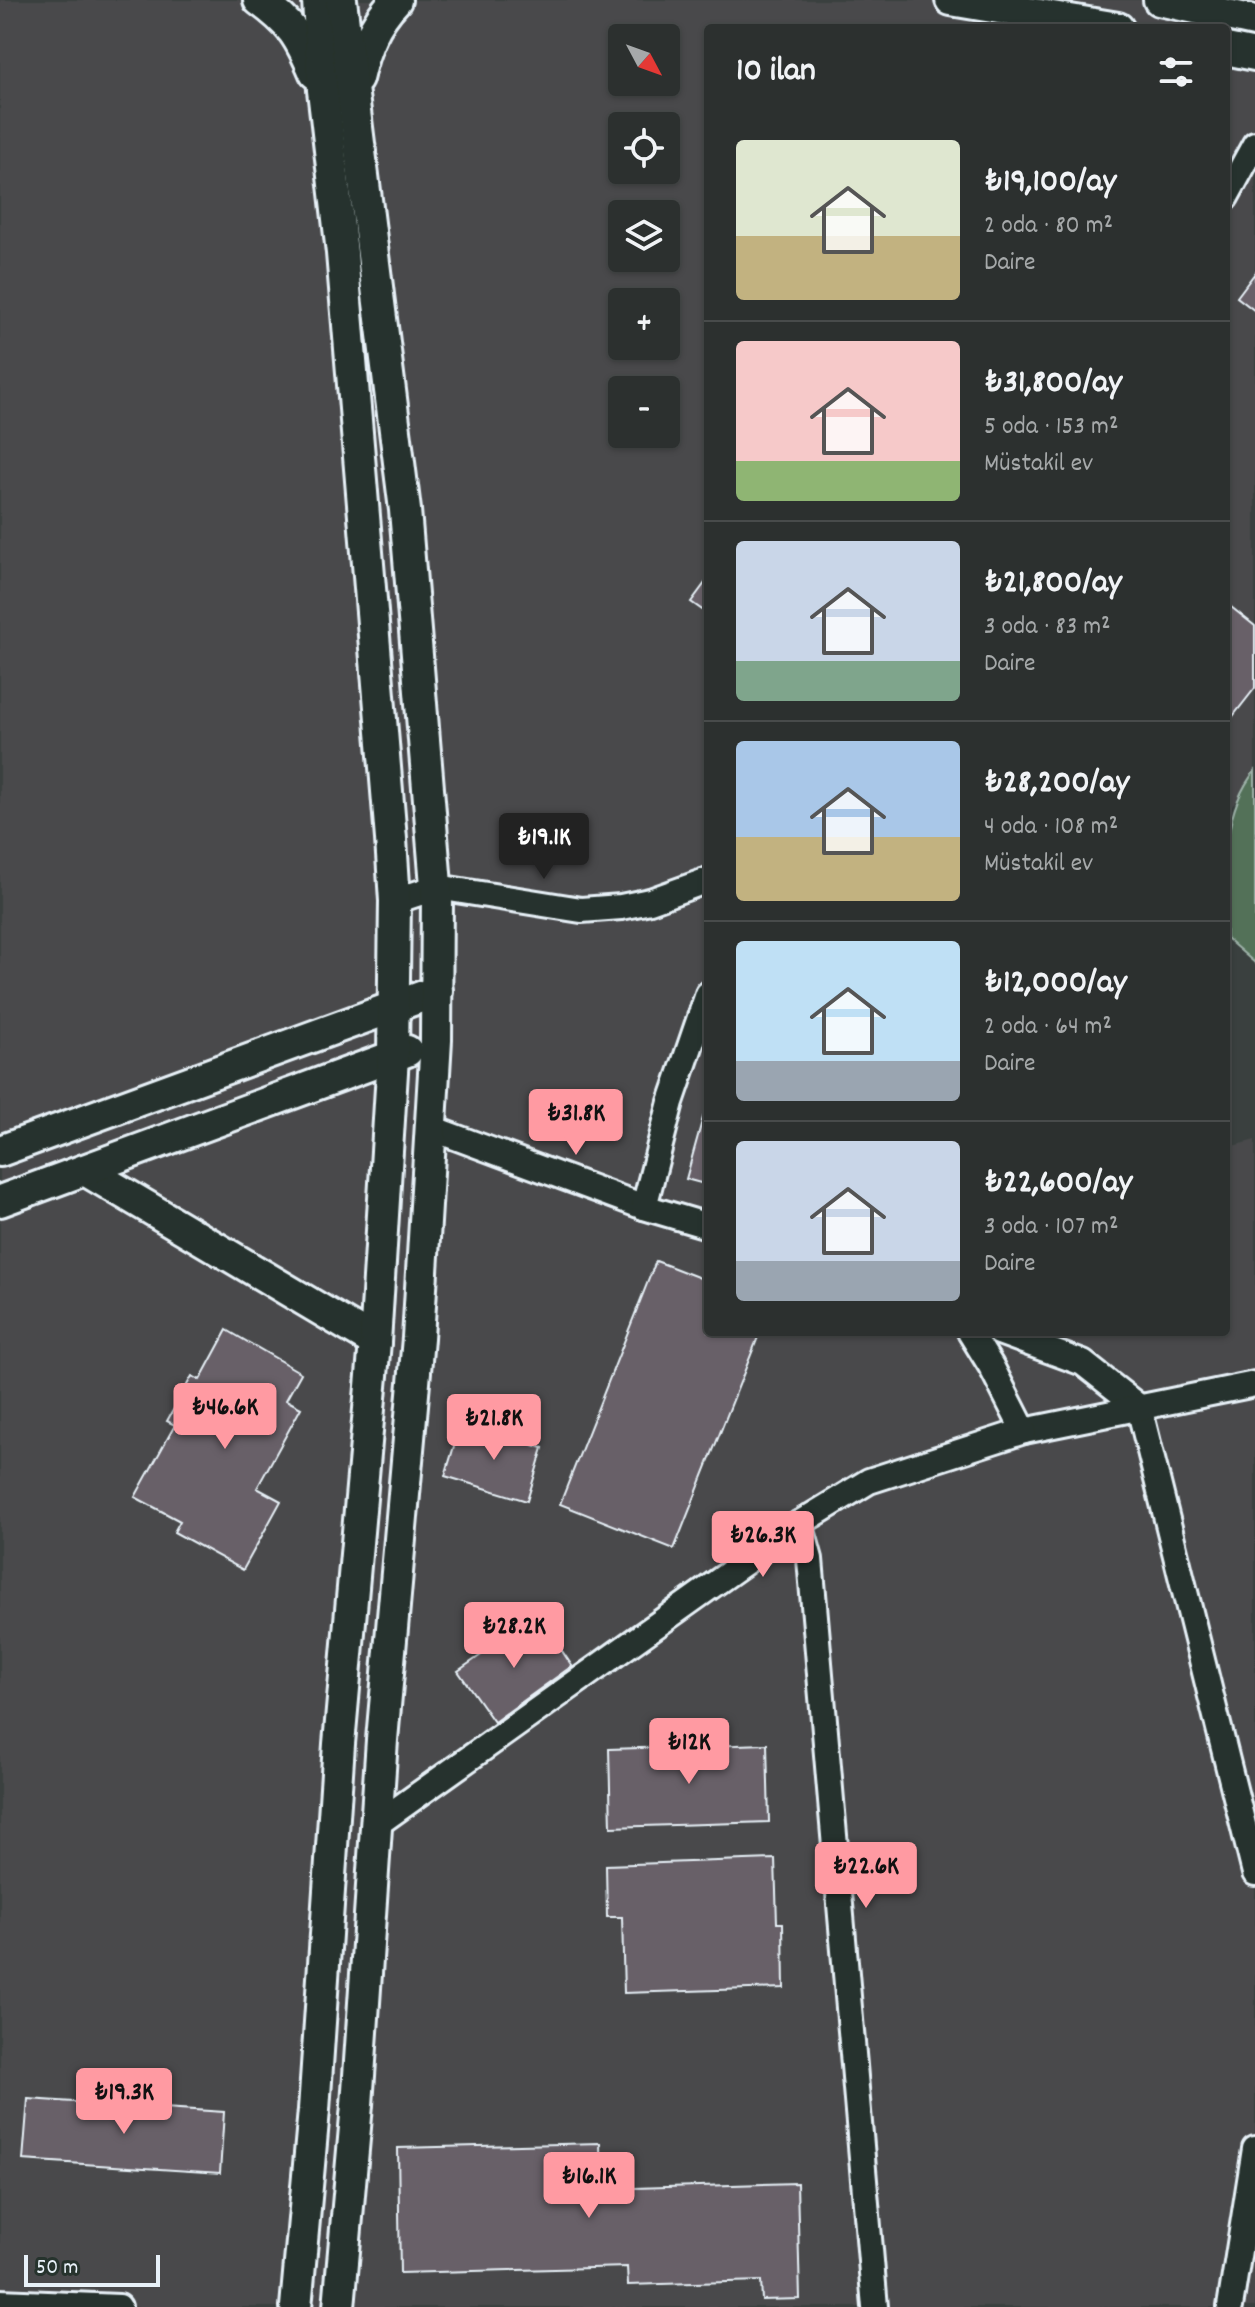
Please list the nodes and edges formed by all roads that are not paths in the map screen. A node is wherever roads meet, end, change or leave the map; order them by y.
1 (259, 0) edge
2 (318, 0) edge
3 (341, 0) edge
4 (396, 0) edge
5 (951, 0) edge
6 (1159, 0) edge
7 (1255, 21) edge
8 (1094, 24) edge
9 (1230, 50) edge
10 (1255, 55) edge
11 (323, 90) junction
12 (353, 92) junction
13 (1255, 144) edge
14 (1230, 190) edge
15 (704, 881) edge
16 (437, 887) junction
17 (395, 901) junction
18 (437, 991) junction
19 (704, 1006) edge
20 (393, 1007) junction
21 (436, 1040) junction
22 (393, 1056) junction
23 (431, 1128) junction
24 (0, 1151) edge
25 (85, 1170) junction
26 (0, 1201) edge
27 (644, 1207) junction
28 (704, 1225) edge
29 (972, 1336) edge
30 (1010, 1336) edge
31 (375, 1342) junction
32 (1255, 1384) edge
33 (1139, 1407) junction
34 (1024, 1431) junction
35 (800, 1523) junction
36 (377, 1824) junction
37 (1255, 1873) edge
38 (1255, 2149) edge
39 (0, 2302) edge
40 (119, 2307) edge
41 (296, 2307) edge
42 (339, 2307) edge
43 (875, 2307) edge
44 (1230, 2307) edge

1 - 11 main road
2 - 11 main road
3 - 12 main road
4 - 12 main road
5 - 8 main road
6 - 7 main road
9 - 10 main road
11 - 17 main road
12 - 16 main road
13 - 14 street
15 - 16 street
16 - 17 street
16 - 18 main road
17 - 20 main road
18 - 20 main road
18 - 21 main road
19 - 27 street
20 - 22 main road
20 - 24 main road
21 - 22 main road
21 - 23 main road
22 - 25 main road
22 - 31 main road
23 - 27 street
23 - 36 main road
25 - 26 main road
25 - 31 main road
27 - 28 street
29 - 34 street
30 - 33 street
31 - 41 main road
32 - 33 street
33 - 34 street
33 - 37 street
34 - 35 street
35 - 36 street
35 - 43 street
36 - 42 main road
38 - 44 street
39 - 40 street

